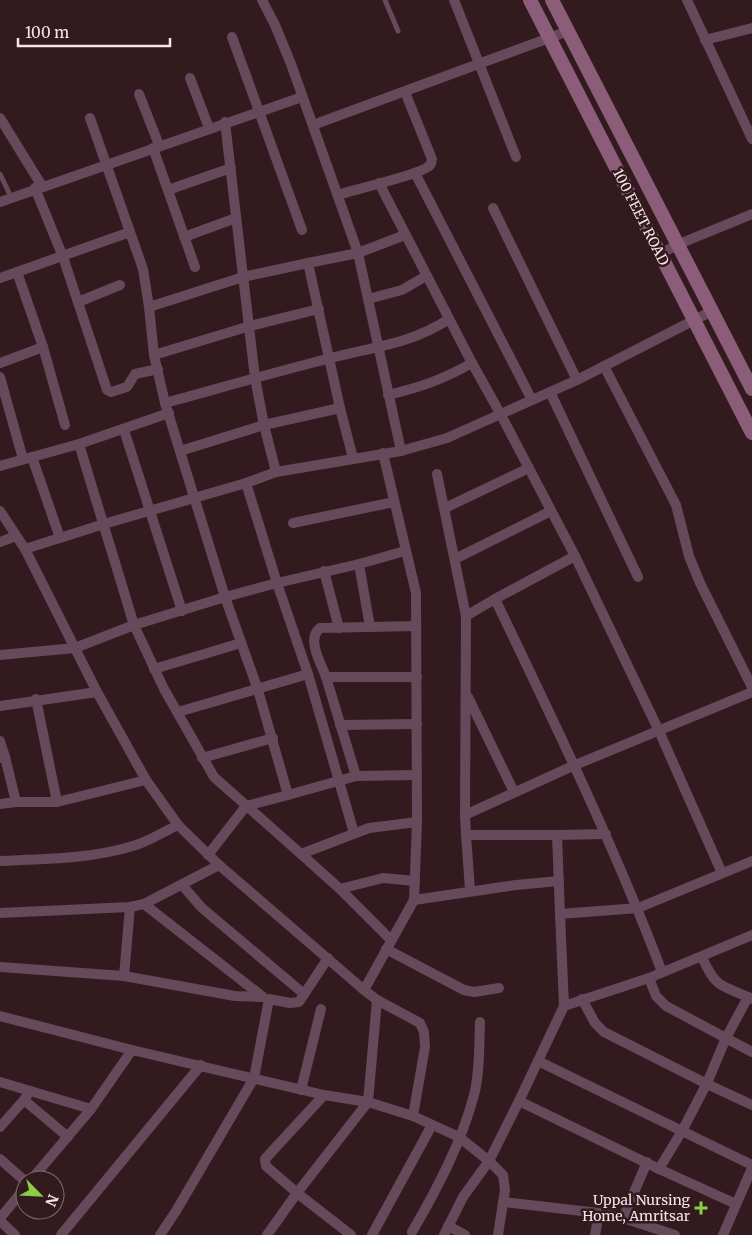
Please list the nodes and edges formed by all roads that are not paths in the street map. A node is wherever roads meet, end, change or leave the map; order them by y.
1 (262, 0) edge
2 (385, 0) edge
3 (454, 0) edge
4 (530, 0) edge
5 (552, 0) edge
6 (687, 0) edge
7 (752, 28) edge
8 (398, 31) dead end
9 (568, 31) junction
10 (232, 37) dead end
11 (549, 38) junction
12 (705, 40) junction
13 (478, 64) junction
14 (190, 78) dead end
15 (405, 92) junction
16 (139, 94) dead end
17 (302, 96) junction
18 (258, 112) junction
19 (752, 112) edge
20 (741, 115) junction
21 (0, 118) edge
22 (90, 118) dead end
23 (225, 122) junction
24 (313, 125) junction
25 (209, 128) junction
26 (752, 139) edge
27 (156, 146) junction
28 (516, 157) dead end
29 (106, 165) junction
30 (231, 168) junction
31 (414, 173) junction
32 (0, 174) edge
33 (379, 183) junction
34 (39, 187) junction
35 (168, 190) junction
36 (338, 195) junction
37 (11, 197) junction
38 (0, 202) edge
39 (493, 208) dead end
40 (752, 214) edge
41 (236, 218) junction
42 (302, 230) dead end
43 (130, 232) junction
44 (404, 234) junction
45 (184, 237) junction
46 (679, 244) junction
47 (358, 253) junction
48 (660, 254) junction
49 (63, 257) junction
50 (308, 263) junction
51 (195, 267) dead end
52 (17, 272) junction
53 (426, 276) junction
54 (0, 278) edge
55 (243, 278) junction
56 (120, 285) dead end
57 (368, 299) junction
58 (78, 302) junction
59 (149, 307) junction
60 (319, 309) junction
61 (712, 311) junction
62 (449, 319) junction
63 (694, 320) junction
64 (250, 326) junction
65 (43, 347) junction
66 (377, 347) junction
67 (154, 355) junction
68 (330, 358) junction
69 (0, 363) edge
70 (472, 363) junction
71 (604, 366) junction
72 (158, 369) junction
73 (0, 377) edge
74 (255, 378) junction
75 (577, 380) junction
76 (752, 389) edge
77 (550, 392) junction
78 (388, 395) junction
79 (532, 400) junction
80 (3, 401) edge
81 (165, 402) junction
82 (340, 408) junction
83 (169, 414) junction
84 (501, 415) junction
85 (65, 425) dead end
86 (264, 425) junction
87 (124, 430) junction
88 (752, 433) edge
89 (79, 444) junction
90 (180, 451) junction
91 (401, 451) junction
92 (383, 454) junction
93 (28, 458) junction
94 (353, 458) junction
95 (0, 466) edge
96 (529, 468) junction
97 (276, 472) junction
98 (437, 474) dead end
99 (246, 483) junction
100 (196, 497) junction
101 (394, 502) junction
102 (445, 508) junction
103 (149, 510) junction
104 (0, 511) edge
105 (551, 511) junction
106 (293, 523) dead end
107 (104, 524) junction
108 (16, 536) junction
109 (60, 538) junction
110 (0, 542) edge
111 (25, 549) junction
112 (405, 551) junction
113 (575, 556) junction
114 (455, 559) junction
115 (359, 564) junction
116 (324, 571) junction
117 (638, 577) dead end
118 (277, 582) junction
119 (225, 597) junction
120 (495, 599) junction
121 (182, 610) junction
122 (466, 616) junction
123 (134, 625) junction
124 (416, 626) junction
125 (339, 628) junction
126 (370, 628) junction
127 (242, 642) junction
128 (75, 648) junction
129 (0, 655) edge
130 (154, 669) junction
131 (308, 674) junction
132 (326, 677) junction
133 (417, 677) junction
134 (752, 687) edge
135 (258, 690) junction
136 (97, 692) junction
137 (752, 692) edge
138 (466, 694) junction
139 (36, 699) junction
140 (0, 706) edge
141 (178, 712) junction
142 (340, 724) junction
143 (417, 724) junction
144 (659, 731) junction
145 (273, 738) junction
146 (0, 741) edge
147 (3, 758) edge
148 (202, 758) junction
149 (575, 765) junction
150 (417, 774) junction
151 (356, 776) junction
152 (146, 780) junction
153 (340, 782) junction
154 (514, 792) junction
155 (288, 796) junction
156 (16, 802) junction
157 (57, 802) junction
158 (0, 804) edge
159 (246, 806) junction
160 (465, 815) junction
161 (417, 822) junction
162 (178, 825) junction
163 (354, 833) junction
164 (606, 834) junction
165 (466, 835) junction
166 (558, 835) junction
167 (301, 854) junction
168 (208, 855) junction
169 (0, 861) edge
170 (752, 861) edge
171 (219, 865) junction
172 (722, 873) junction
173 (415, 881) junction
174 (559, 881) junction
175 (182, 884) junction
176 (340, 889) junction
177 (470, 890) junction
178 (414, 900) junction
179 (144, 904) junction
180 (130, 907) junction
181 (638, 908) junction
182 (0, 914) edge
183 (560, 914) junction
184 (752, 936) edge
185 (388, 945) junction
186 (702, 957) junction
187 (328, 958) junction
188 (0, 967) edge
189 (662, 972) junction
190 (124, 976) junction
191 (649, 978) junction
192 (499, 988) dead end
193 (364, 990) junction
194 (304, 994) junction
195 (265, 998) junction
196 (750, 998) edge
197 (582, 999) junction
198 (376, 1000) junction
199 (564, 1006) junction
200 (320, 1009) dead end
201 (0, 1016) edge
202 (480, 1022) dead end
203 (726, 1038) junction
204 (132, 1050) junction
205 (752, 1052) edge
206 (538, 1061) junction
207 (201, 1066) junction
208 (254, 1078) junction
209 (0, 1082) edge
210 (707, 1083) junction
211 (301, 1090) junction
212 (30, 1091) junction
213 (324, 1095) junction
214 (24, 1100) junction
215 (519, 1101) junction
216 (368, 1102) junction
217 (752, 1105) edge
218 (91, 1109) junction
219 (413, 1116) junction
220 (432, 1125) junction
221 (0, 1128) edge
222 (682, 1131) junction
223 (68, 1137) junction
224 (459, 1137) junction
225 (0, 1159) edge
226 (489, 1161) junction
227 (647, 1162) junction
228 (752, 1166) edge
229 (659, 1169) junction
230 (40, 1170) edge
231 (15, 1172) edge
232 (297, 1193) junction
233 (15, 1201) edge
234 (504, 1202) junction
235 (736, 1204) junction
236 (599, 1213) junction
237 (623, 1218) junction
238 (0, 1220) edge
239 (446, 1230) edge
240 (412, 1232) dead end
241 (347, 1234) edge
242 (15, 1235) edge
243 (61, 1235) edge
244 (160, 1235) edge
245 (266, 1235) edge
246 (372, 1235) edge
247 (465, 1235) edge
248 (498, 1235) edge
249 (595, 1235) edge
250 (675, 1235) edge
251 (724, 1235) edge

1 - 17 street
2 - 8 lane
3 - 13 street
4 - 11 main road, 100 FEET ROAD
5 - 9 main road, 100 FEET ROAD
6 - 12 street
7 - 12 street
9 - 11 street
9 - 46 main road, 100 FEET ROAD
10 - 18 street
11 - 13 street
11 - 48 main road, 100 FEET ROAD
12 - 20 street
13 - 15 street
13 - 28 street
14 - 25 street
15 - 24 street
15 - 31 street
16 - 27 street
17 - 18 street
17 - 24 street
18 - 23 street
18 - 42 street
19 - 20 street
20 - 26 street
21 - 34 street
22 - 29 street
23 - 25 street
23 - 30 street
24 - 36 street
25 - 27 street
27 - 29 street
27 - 35 street
29 - 34 street
29 - 43 street
30 - 35 street
30 - 41 street
31 - 33 street
31 - 79 street
32 - 37 lane
33 - 36 street
33 - 44 street
34 - 37 street
34 - 49 street
35 - 45 street
36 - 47 street
37 - 38 street
39 - 75 street
40 - 46 street
41 - 45 street
41 - 55 street
43 - 49 street
43 - 59 street
44 - 47 street
44 - 53 street
45 - 51 street
46 - 48 street
46 - 61 main road, 100 FEET ROAD
47 - 50 street
47 - 57 street
48 - 63 main road, 100 FEET ROAD
49 - 52 street
49 - 58 street
50 - 55 street
50 - 60 street
52 - 54 street
52 - 65 street
53 - 57 street
53 - 62 street
55 - 59 street
55 - 64 street
56 - 58 street
57 - 66 street
58 - 72 street
59 - 67 street
60 - 64 street
60 - 68 street
61 - 63 street
61 - 76 main road, 100 FEET ROAD
62 - 66 street
62 - 70 street
63 - 71 street
63 - 88 main road, 100 FEET ROAD
64 - 67 street
64 - 74 street
65 - 69 street
65 - 85 street
66 - 68 street
66 - 78 street
67 - 72 street
68 - 74 street
68 - 82 street
70 - 78 street
70 - 84 street
71 - 75 street
71 - 134 street
72 - 81 street
73 - 80 street
74 - 81 street
74 - 86 street
75 - 77 street
77 - 79 street
77 - 117 street
78 - 91 street
79 - 84 street
80 - 93 street
81 - 83 street
82 - 86 street
82 - 94 street
83 - 87 street
83 - 90 street
84 - 91 street
84 - 96 street
86 - 90 street
86 - 97 street
87 - 89 street
87 - 103 street
89 - 93 street
89 - 107 street
90 - 100 street
91 - 92 street
92 - 94 street
92 - 101 street
93 - 95 street
93 - 109 street
94 - 97 street
96 - 102 street
96 - 105 street
97 - 99 street
98 - 102 street
99 - 100 street
99 - 118 street
100 - 103 street
100 - 119 street
101 - 106 street
101 - 112 street
102 - 114 street
103 - 107 street
103 - 121 street
104 - 108 street
105 - 113 street
105 - 114 street
107 - 109 street
107 - 123 street
108 - 110 street
108 - 111 street
109 - 111 street
111 - 128 street
112 - 115 street
112 - 124 street
113 - 120 street
113 - 144 street
114 - 122 street
115 - 116 street
115 - 126 street
116 - 118 street
116 - 125 street
118 - 119 street
118 - 131 street
119 - 121 street
119 - 127 street
120 - 122 street
120 - 149 street
121 - 123 street
122 - 138 street
123 - 128 street
123 - 130 street
124 - 126 street
124 - 133 street
125 - 126 street
125 - 132 street
127 - 130 street
127 - 135 street
128 - 129 street
128 - 136 street
130 - 141 street
131 - 135 street
131 - 153 street
132 - 133 street
132 - 142 street
133 - 143 street
135 - 141 street
135 - 145 street
136 - 139 street
136 - 152 street
137 - 144 street
138 - 154 street
138 - 160 street
139 - 140 street
139 - 157 street
141 - 148 street
142 - 143 street
142 - 151 street
143 - 150 street
144 - 149 street
144 - 172 street
145 - 148 street
145 - 155 street
146 - 147 street
147 - 156 street
148 - 159 street
149 - 154 street
149 - 164 street
150 - 151 street
150 - 161 street
151 - 153 street
152 - 157 street
152 - 162 street
153 - 155 street
153 - 163 street
154 - 160 street
155 - 159 street
156 - 157 street
156 - 158 street
159 - 167 street
159 - 168 street
160 - 165 street
161 - 163 street
161 - 173 street
162 - 168 street
162 - 169 street
163 - 167 street
164 - 166 street
164 - 181 street
165 - 166 street
165 - 177 street
166 - 174 street
167 - 176 street
168 - 171 street
170 - 172 street
171 - 175 street
171 - 187 street
172 - 181 street
173 - 176 street
173 - 178 street
174 - 177 street
174 - 183 street
175 - 179 street
175 - 194 street
176 - 185 street
177 - 178 street
178 - 185 street
179 - 180 street
179 - 195 street
180 - 182 street
180 - 190 street
181 - 183 street
181 - 189 street
183 - 199 street
184 - 186 street
185 - 192 street
185 - 193 street
186 - 189 street
186 - 196 street
187 - 193 street
187 - 194 street
188 - 190 street
189 - 191 street
190 - 195 street
191 - 197 street
191 - 203 street
193 - 198 street
194 - 195 street
195 - 208 street
196 - 203 street
197 - 199 street
197 - 210 street
198 - 216 street
198 - 219 street
199 - 206 street
200 - 211 street
201 - 204 street
202 - 224 street
203 - 205 street
203 - 210 street
204 - 207 street
204 - 218 street
206 - 215 street
206 - 222 street
207 - 208 street
207 - 243 street
208 - 211 street
208 - 244 street
209 - 212 street
210 - 217 street
210 - 222 street
211 - 213 street
212 - 214 street
212 - 218 street
213 - 216 street
213 - 232 street
214 - 221 street
214 - 223 street
215 - 226 street
215 - 227 street
216 - 219 street
216 - 232 street
218 - 223 street
219 - 220 street
220 - 224 street
220 - 246 street
222 - 228 street
222 - 229 street
223 - 230 street
224 - 226 street
224 - 240 street
225 - 231 street
226 - 234 street
226 - 239 street
227 - 229 street
227 - 237 street
228 - 235 street
229 - 235 street
232 - 241 street
232 - 245 street
233 - 238 street
234 - 236 street
234 - 248 street
235 - 251 street
236 - 237 street
236 - 249 street
237 - 250 street
238 - 242 street
239 - 247 street

